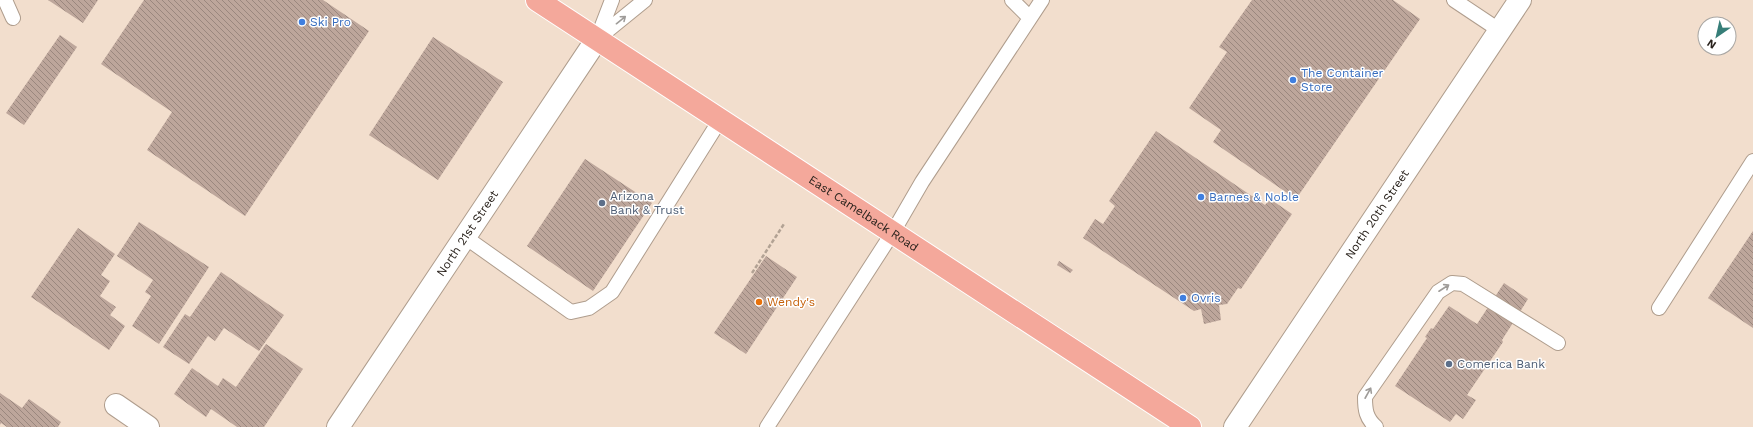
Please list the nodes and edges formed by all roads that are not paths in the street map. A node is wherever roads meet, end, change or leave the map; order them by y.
1 (5, 0) edge
2 (537, 0) edge
3 (612, 0) edge
4 (645, 0) edge
5 (1012, 0) edge
6 (1042, 0) edge
7 (1454, 0) edge
8 (1520, 0) edge
9 (13, 18) dead end
10 (1030, 18) junction
11 (1499, 30) junction
12 (597, 39) junction
13 (720, 120) junction
14 (1753, 161) edge
15 (893, 232) junction
16 (465, 237) junction
17 (1659, 308) dead end
18 (1558, 343) dead end
19 (116, 406) dead end
20 (148, 427) edge
21 (338, 427) edge
22 (767, 427) edge
23 (1190, 427) edge
24 (1234, 427) edge
25 (1376, 427) edge

1 - 9 lane
2 - 12 main road, East Camelback Road
3 - 12 lane
12 -> 4 lane
5 - 10 lane
6 - 10 lane
7 - 11 lane
8 - 11 street, North 20th Street
10 - 15 lane
11 - 24 street, North 20th Street
12 - 13 main road, East Camelback Road
12 - 16 street, North 21st Street
13 - 15 main road, East Camelback Road
13 - 16 lane
14 - 17 lane
15 - 22 lane
15 - 23 main road, East Camelback Road
16 - 21 street, North 21st Street
25 -> 18 lane
19 - 20 street

